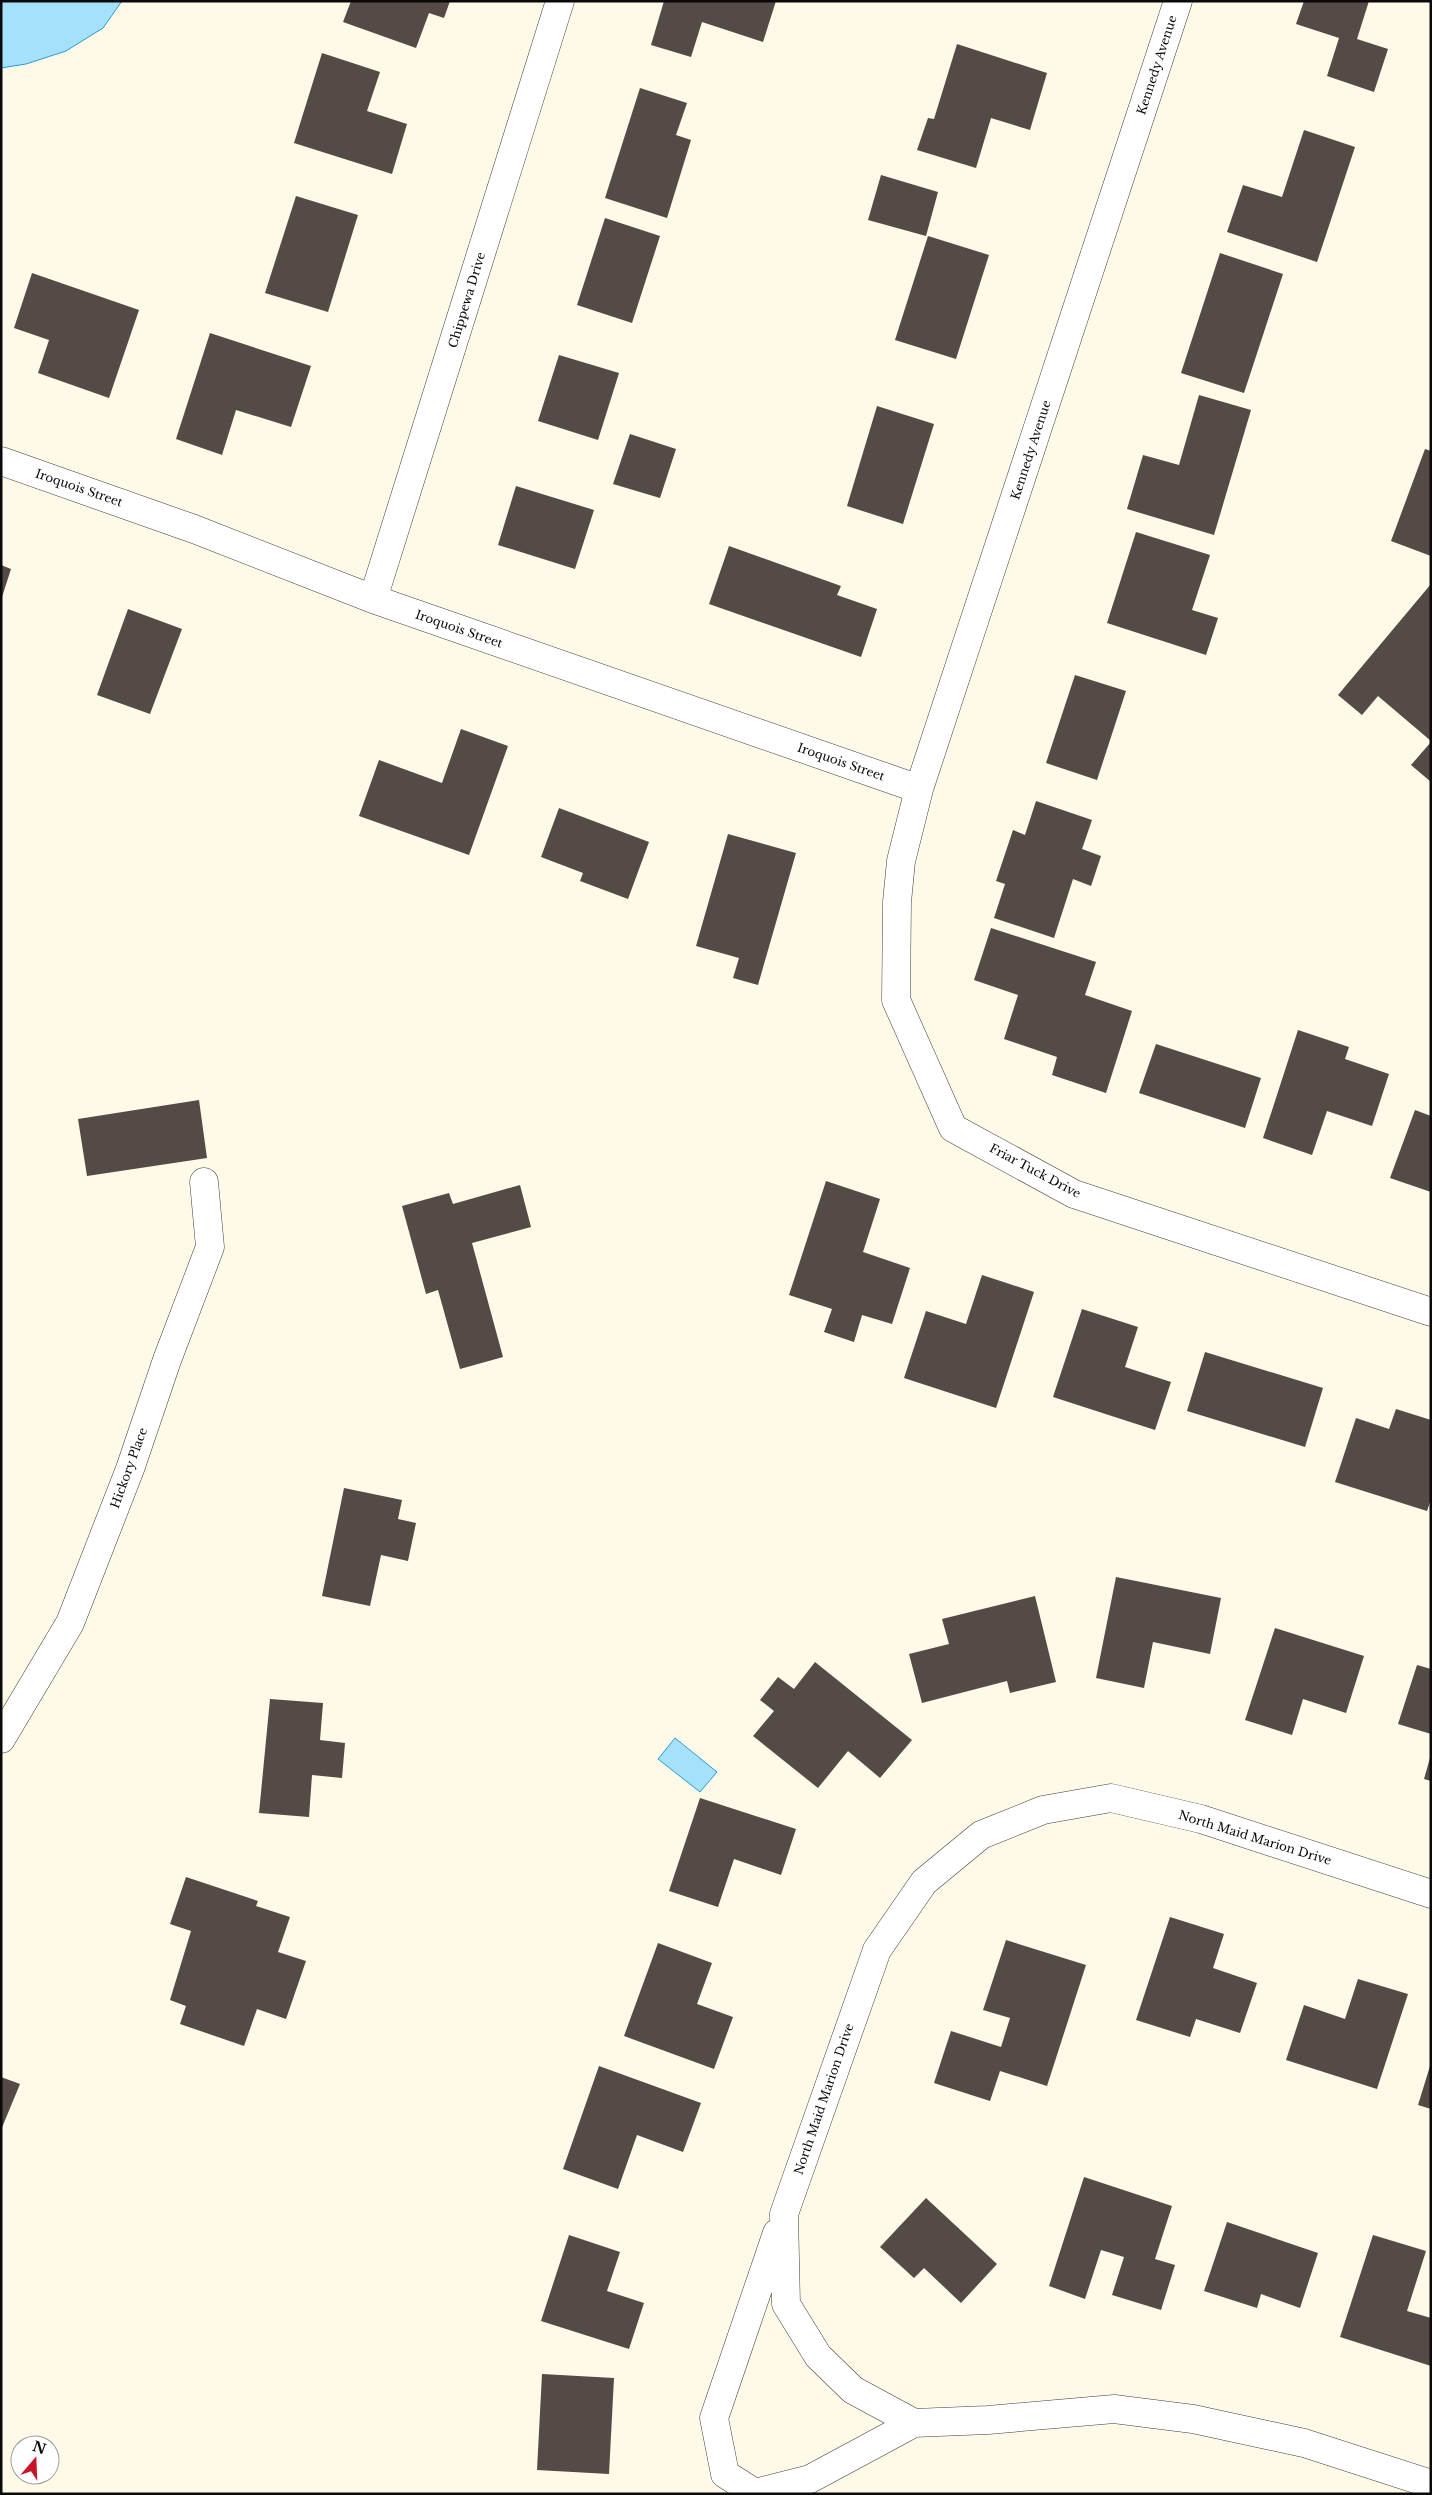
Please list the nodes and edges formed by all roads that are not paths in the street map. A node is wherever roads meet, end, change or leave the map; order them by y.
1 (560, 1) edge
2 (1178, 1) edge
3 (1, 461) edge
4 (373, 599) junction
5 (919, 789) junction
6 (896, 902) joint
7 (204, 1182) dead end
8 (1431, 1312) edge
9 (1, 1739) edge
10 (1431, 1894) edge
11 (784, 2214) junction
12 (914, 2422) junction
13 (1431, 2484) edge

1 - 4 street, Chippewa Drive
2 - 5 street, Kennedy Avenue
3 - 4 street, Iroquois Street
4 - 5 street, Iroquois Street
5 - 6 street, Kennedy Avenue
6 - 8 street, Friar Tuck Drive
7 - 9 street, Hickory Place
10 - 11 street, North Maid Marion Drive
11 - 12 street, North Maid Marion Drive
11 - 12 street
12 - 13 street, North Maid Marion Drive

